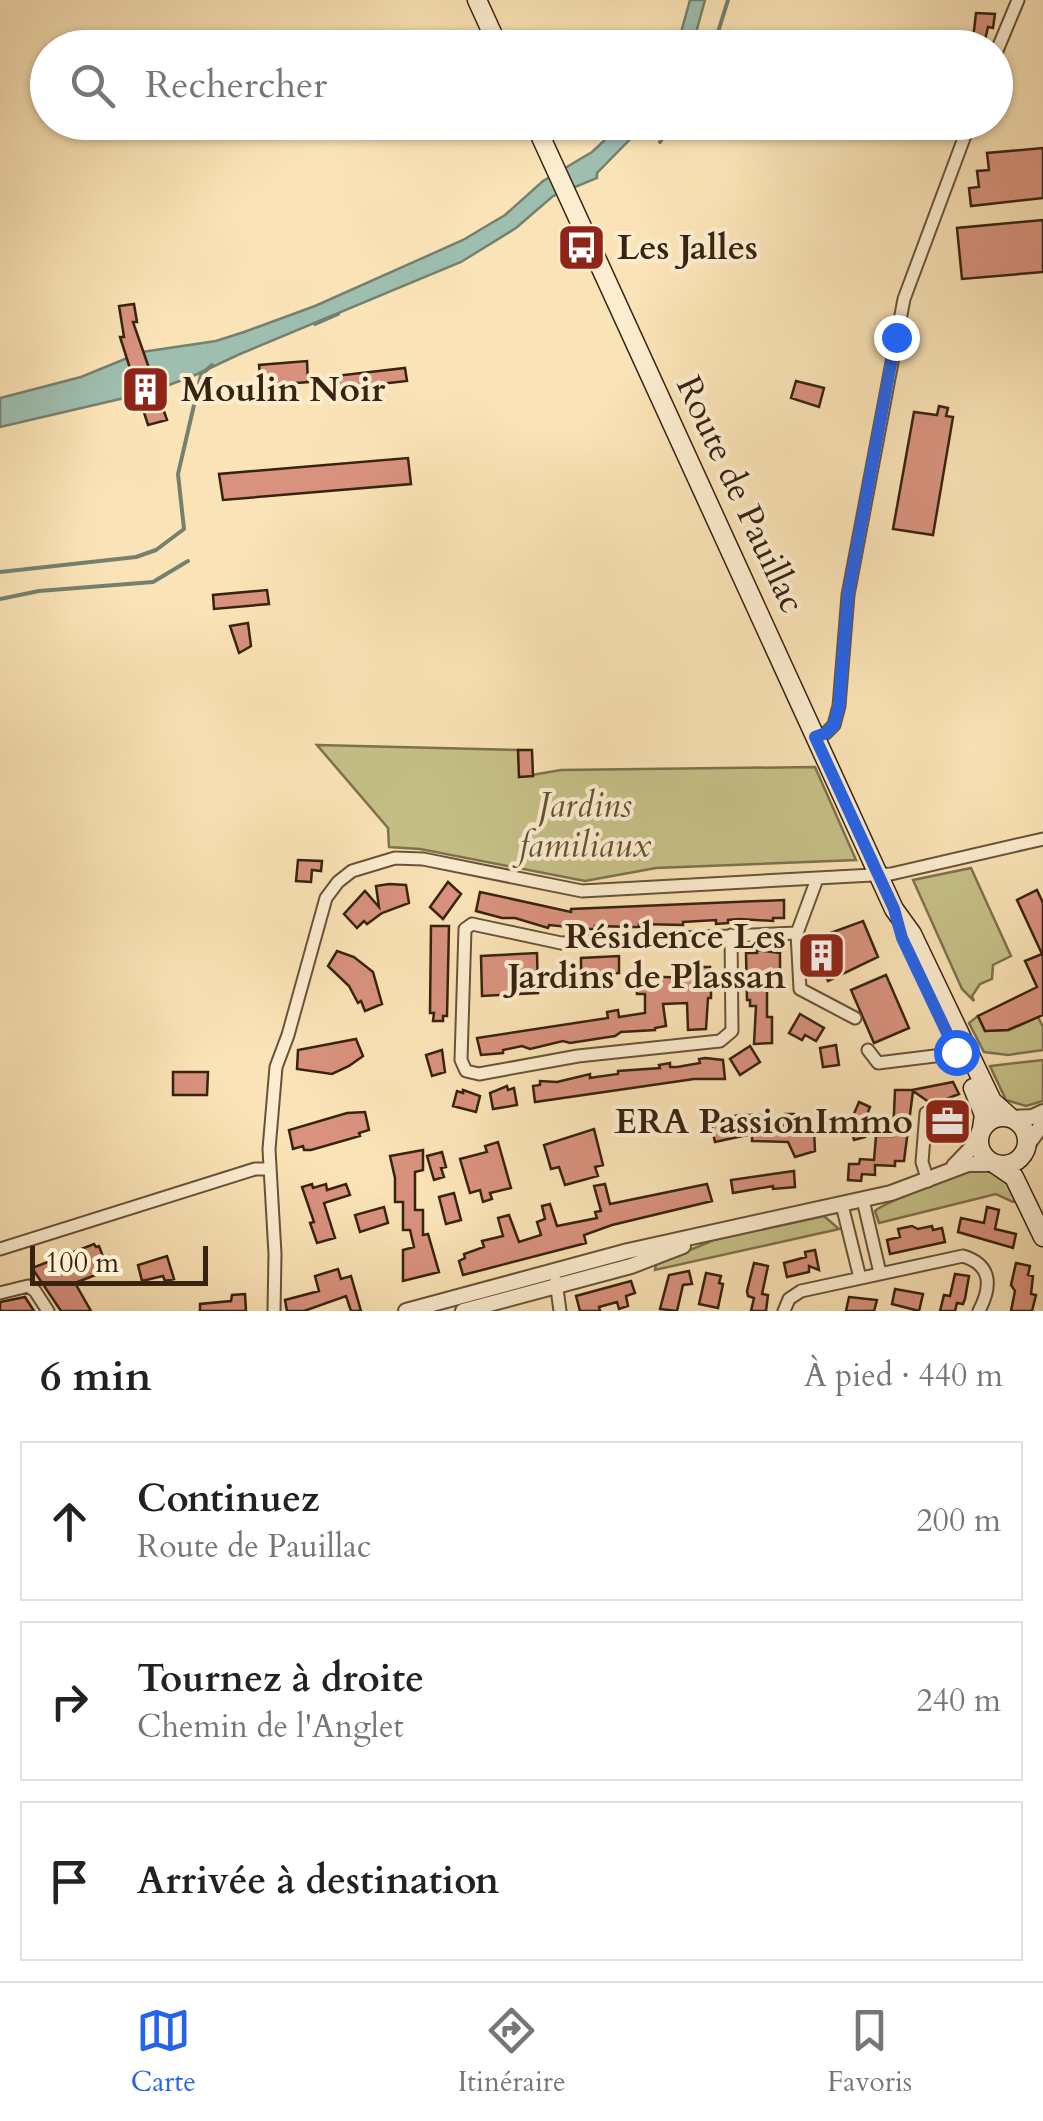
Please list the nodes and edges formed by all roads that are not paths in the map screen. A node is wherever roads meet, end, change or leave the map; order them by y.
1 (476, 0) edge
2 (1018, 0) edge
3 (490, 30) edge
4 (1006, 30) edge
5 (542, 140) edge
6 (963, 140) edge
7 (815, 737) junction
8 (1043, 840) edge
9 (878, 874) junction
10 (816, 879) junction
11 (796, 933) junction
12 (731, 935) junction
13 (855, 1018) dead end
14 (868, 1050) dead end
15 (961, 1050) junction
16 (1043, 1112) edge
17 (926, 1113) dead end
18 (1012, 1118) junction
19 (1043, 1123) edge
20 (980, 1134) junction
21 (1026, 1149) junction
22 (995, 1164) junction
23 (270, 1169) junction
24 (950, 1170) junction
25 (928, 1181) junction
26 (863, 1200) junction
27 (842, 1205) junction
28 (1043, 1214) edge
29 (1043, 1237) edge
30 (0, 1249) edge
31 (880, 1273) junction
32 (860, 1278) junction
33 (555, 1279) junction
34 (0, 1293) edge
35 (48, 1311) edge
36 (274, 1311) edge
37 (406, 1311) edge
38 (463, 1311) edge
39 (560, 1311) edge
40 (784, 1311) edge
41 (979, 1311) edge

1 - 3 main road
2 - 4 street
5 - 7 main road, Route de Pauillac
6 - 7 street
7 - 9 main road, Route de Pauillac
8 - 9 street
9 - 10 street
9 - 15 main road, Route de Pauillac
10 - 11 street
10 - 23 street
11 - 12 street
11 - 13 street
12 - 12 street
14 - 15 street
15 - 18 main road, Route de Pauillac
15 - 20 main road, Route de Pauillac
16 - 18 street
17 - 25 street
18 - 20 main road
18 - 21 main road
19 - 21 street
20 - 22 main road
20 - 24 street
21 - 22 main road
21 - 28 main road
22 - 24 street
22 - 29 main road
23 - 30 street
23 - 36 street
24 - 25 street
25 - 26 street
26 - 27 street
26 - 31 street
27 - 32 street
27 - 33 street
31 - 32 street
31 - 41 street
32 - 40 street
33 - 37 street
33 - 38 street
33 - 39 street
34 - 35 street

